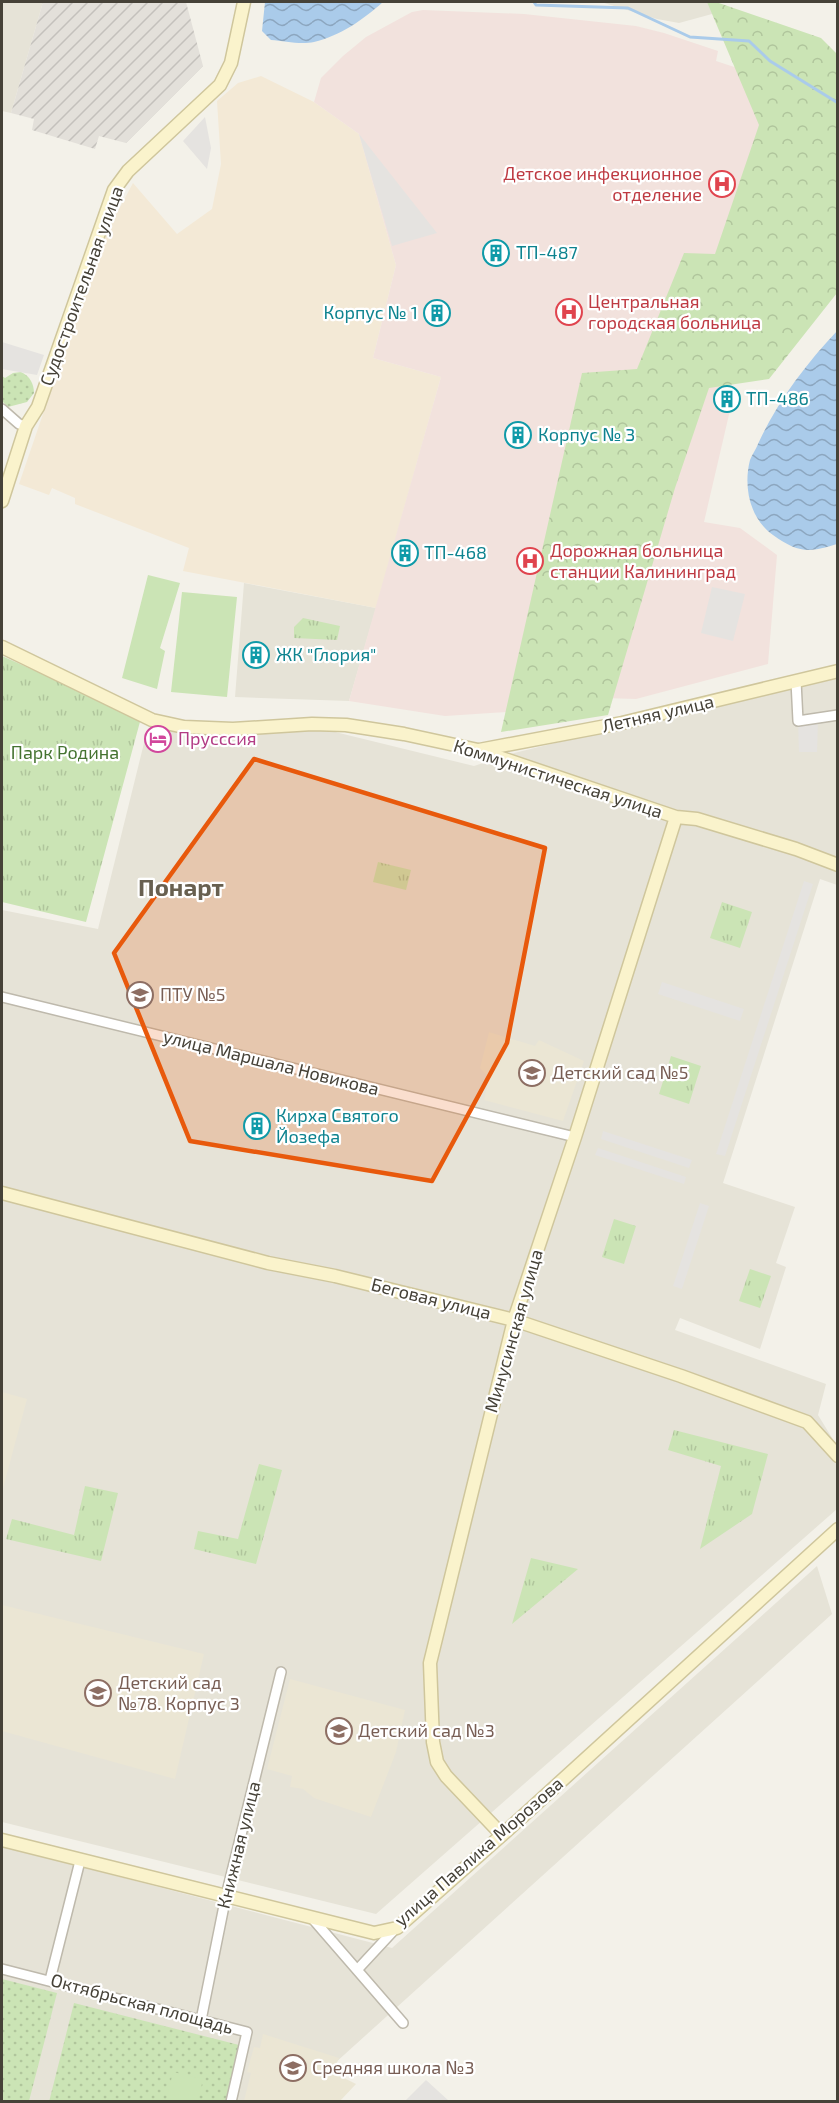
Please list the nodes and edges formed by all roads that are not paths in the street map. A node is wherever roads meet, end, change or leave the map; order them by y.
1 (244, 2) edge
2 (2, 409) edge
3 (26, 426) junction
4 (2, 501) edge
5 (2, 647) edge
6 (837, 671) edge
7 (796, 681) junction
8 (837, 715) edge
9 (478, 750) junction
10 (676, 817) junction
11 (837, 865) edge
12 (2, 997) edge
13 (575, 1137) junction
14 (2, 1193) edge
15 (514, 1320) junction
16 (837, 1456) edge
17 (837, 1530) edge
18 (280, 1672) dead end
19 (502, 1835) junction
20 (2, 1840) edge
21 (80, 1861) junction
22 (226, 1896) junction
23 (312, 1918) junction
24 (397, 1928) junction
25 (2, 1969) edge
26 (357, 1970) junction
27 (50, 1980) junction
28 (201, 2020) junction
29 (403, 2023) dead end
30 (231, 2102) edge

1 - 3 street, Судостроительная улица
2 - 3 street
3 - 4 street, Судостроительная улица
5 - 9 street, Коммунистическая улица
6 - 7 street, Летняя улица
7 - 8 street
7 - 9 street, Летняя улица
9 - 10 street, Коммунистическая улица
10 - 11 street, Коммунистическая улица
10 - 13 street, Минусинская улица
12 - 13 street, улица Маршала Новикова
13 - 15 street, Минусинская улица
14 - 15 street, Беговая улица
15 - 16 street, Беговая улица
15 - 19 street, Минусинская улица
17 - 19 street, улица Павлика Морозова
18 - 22 street, Книжная улица
19 - 24 street, улица Павлика Морозова
20 - 21 street, улица Павлика Морозова
21 - 22 street, улица Павлика Морозова
21 - 27 street
22 - 23 street, улица Павлика Морозова
22 - 28 street, Книжная улица
23 - 24 street, улица Павлика Морозова
23 - 26 street
24 - 26 street
25 - 27 street, Октябрьская площадь
26 - 29 street
27 - 28 street, Октябрьская площадь
28 - 30 street, Октябрьская площадь

